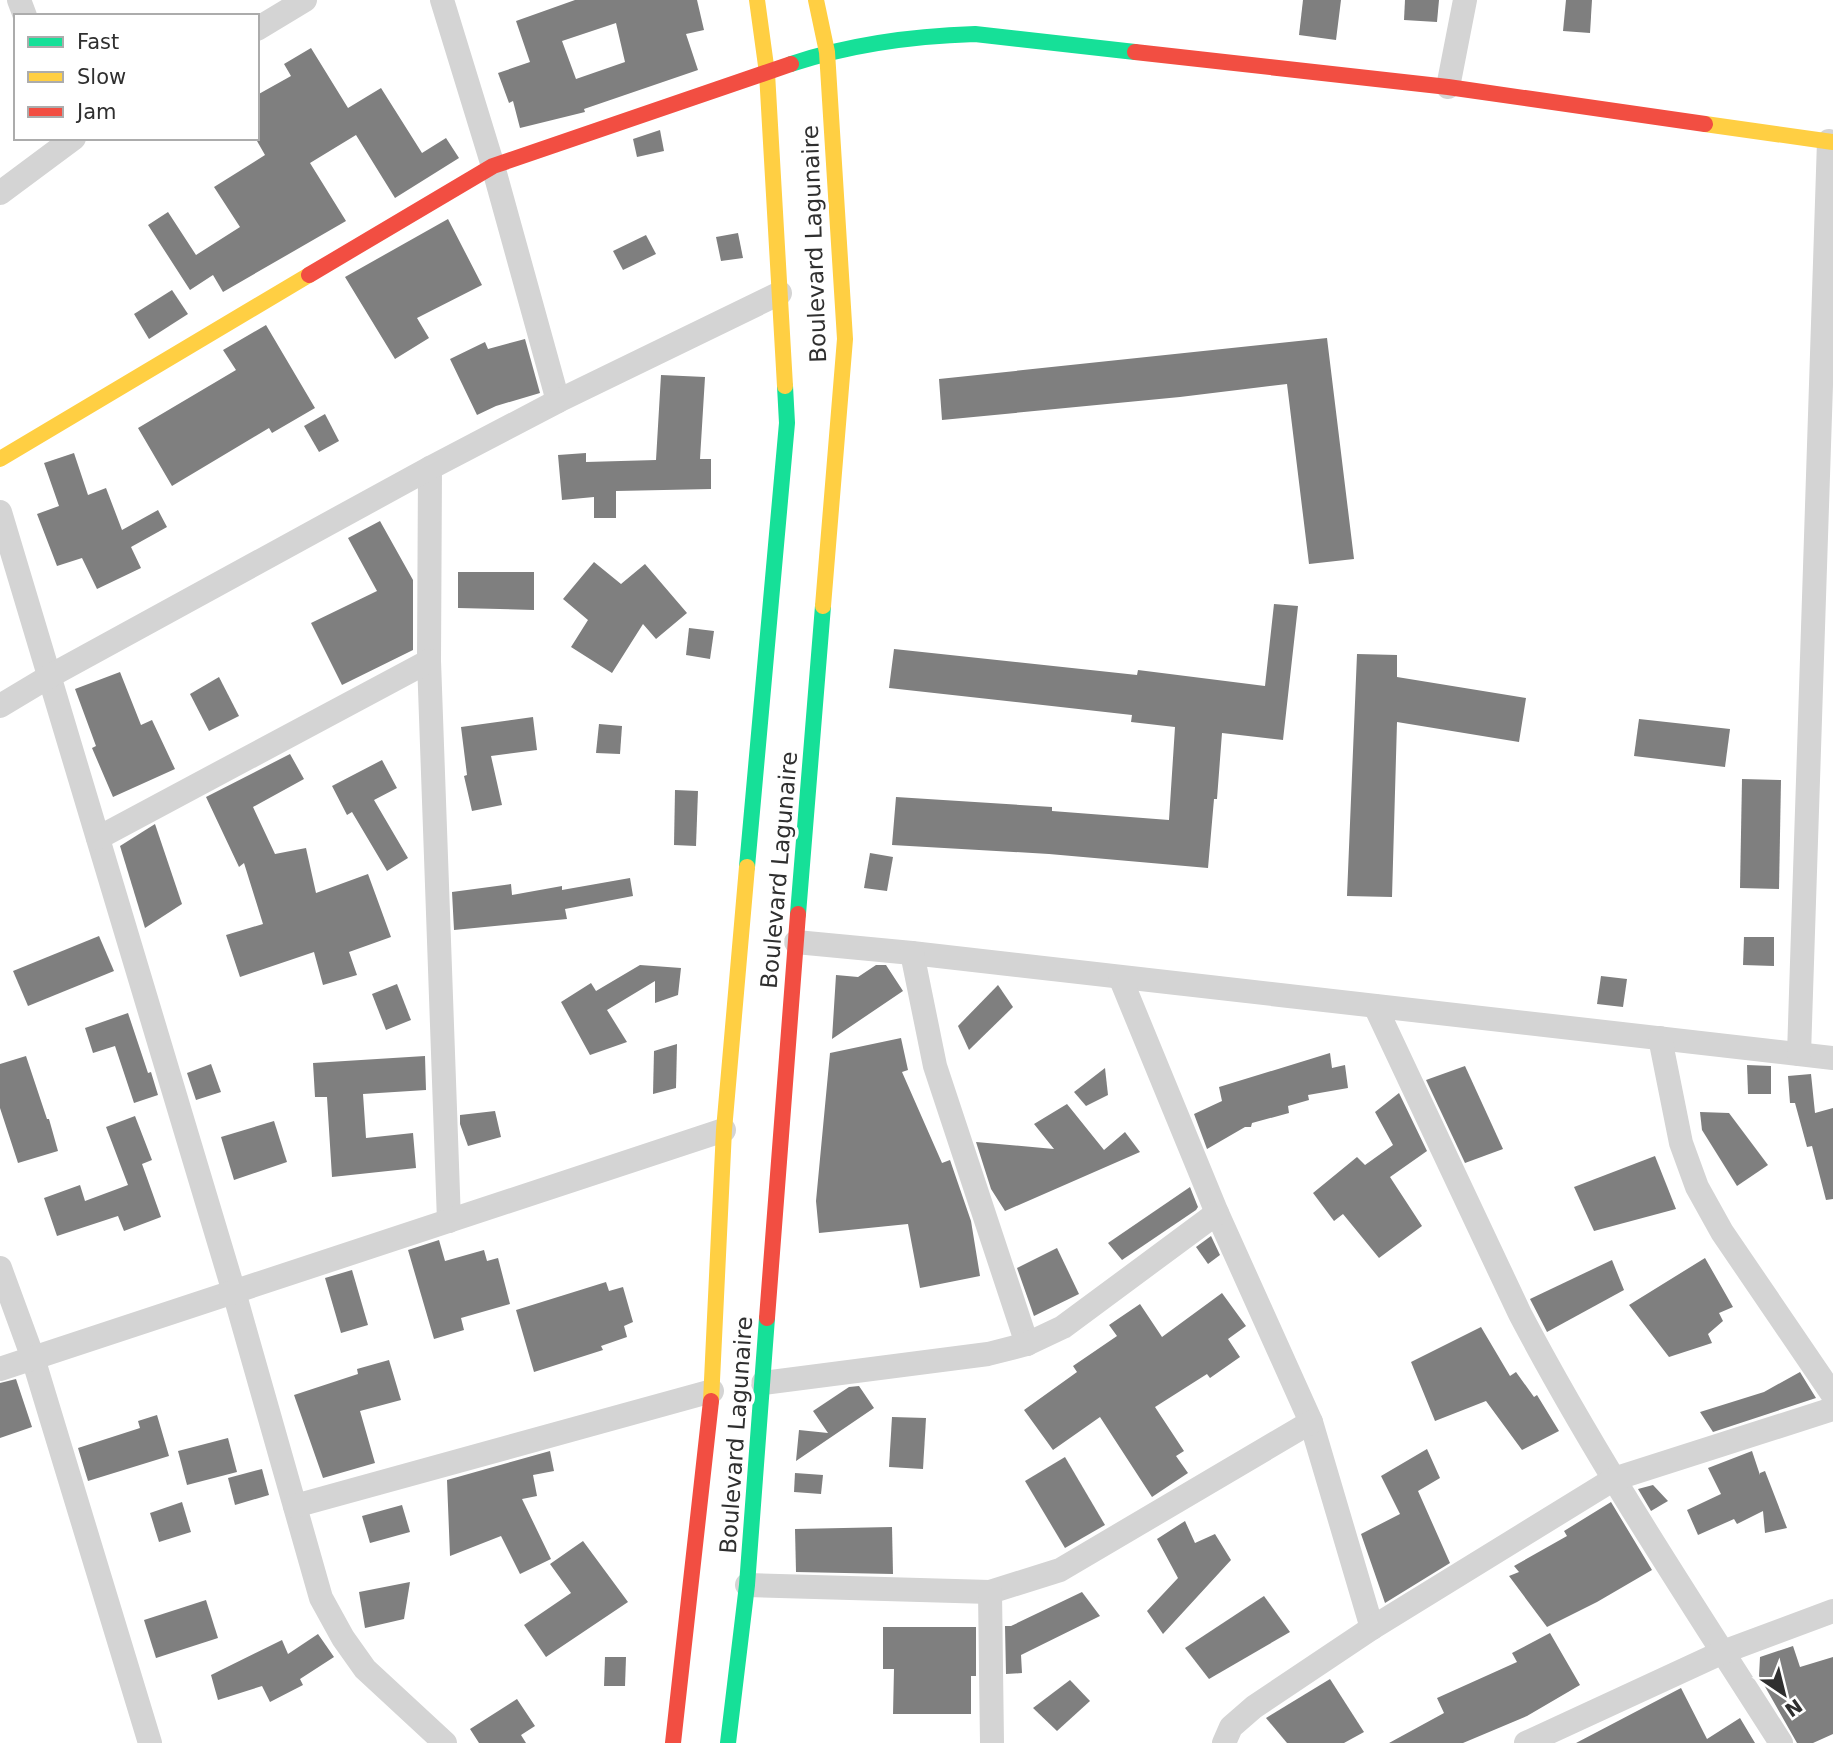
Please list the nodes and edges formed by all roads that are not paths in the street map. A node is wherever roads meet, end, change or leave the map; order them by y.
1 (305, 0) edge
2 (442, 0) edge
3 (757, 0) edge
4 (816, 0) edge
5 (1465, 0) edge
6 (259, 28) edge
7 (827, 52) junction
8 (767, 73) junction
9 (1448, 87) junction
10 (70, 140) edge
11 (1831, 141) edge
12 (493, 166) junction
13 (0, 193) edge
14 (780, 293) junction
15 (558, 401) junction
16 (0, 459) edge
17 (430, 468) junction
18 (0, 512) edge
19 (429, 661) junction
20 (50, 676) junction
21 (0, 706) edge
22 (98, 838) junction
23 (796, 942) junction
24 (912, 953) junction
25 (1120, 977) junction
26 (1375, 1006) junction
27 (1660, 1038) junction
28 (1799, 1054) junction
29 (1833, 1058) edge
30 (724, 1130) junction
31 (1217, 1213) junction
32 (449, 1221) junction
33 (0, 1268) edge
34 (234, 1292) junction
35 (1027, 1344) junction
36 (33, 1359) junction
37 (0, 1369) edge
38 (762, 1383) junction
39 (712, 1391) junction
40 (1833, 1395) edge
41 (1833, 1409) edge
42 (1311, 1422) junction
43 (1615, 1479) junction
44 (295, 1506) junction
45 (747, 1585) junction
46 (990, 1592) junction
47 (1833, 1611) edge
48 (1372, 1628) junction
49 (1723, 1652) junction
50 (150, 1743) edge
51 (445, 1743) edge
52 (673, 1743) edge
53 (729, 1743) edge
54 (992, 1743) edge
55 (1224, 1743) edge
56 (1526, 1743) edge
57 (1781, 1743) edge

1 - 6 street
2 - 12 street
3 - 8 main road, Boulevard Lagunaire
4 - 7 main road, Boulevard Lagunaire
5 - 9 street
7 - 8 main road
7 - 9 main road
7 - 23 main road, Boulevard Lagunaire
8 - 12 main road
8 - 14 main road, Boulevard Lagunaire
9 - 11 main road
10 - 13 street
11 - 28 street
12 - 15 street
12 - 16 main road
14 - 15 street
14 - 30 main road, Boulevard Lagunaire
15 - 17 street
17 - 19 street
17 - 20 street
18 - 20 street
19 - 22 street
19 - 32 street
20 - 21 street
20 - 22 street
22 - 34 street
23 - 24 street
23 - 38 main road, Boulevard Lagunaire
24 - 25 street
24 - 35 street
25 - 26 street
25 - 31 street
26 - 27 street
26 - 43 street
27 - 28 street
27 - 40 street
28 - 29 street
30 - 32 street
30 - 39 main road, Boulevard Lagunaire
31 - 35 street
31 - 42 street
32 - 34 street
33 - 36 street
34 - 36 street
34 - 44 street
35 - 38 street
36 - 37 street
36 - 50 street
38 - 45 main road, Boulevard Lagunaire
39 - 44 street
39 - 52 main road, Boulevard Lagunaire
41 - 43 street
42 - 46 street
42 - 48 street
43 - 48 street
43 - 49 street
44 - 51 street
45 - 46 street
45 - 53 main road, Boulevard Lagunaire
46 - 54 street
47 - 49 street
48 - 55 street
49 - 56 street
49 - 57 street

